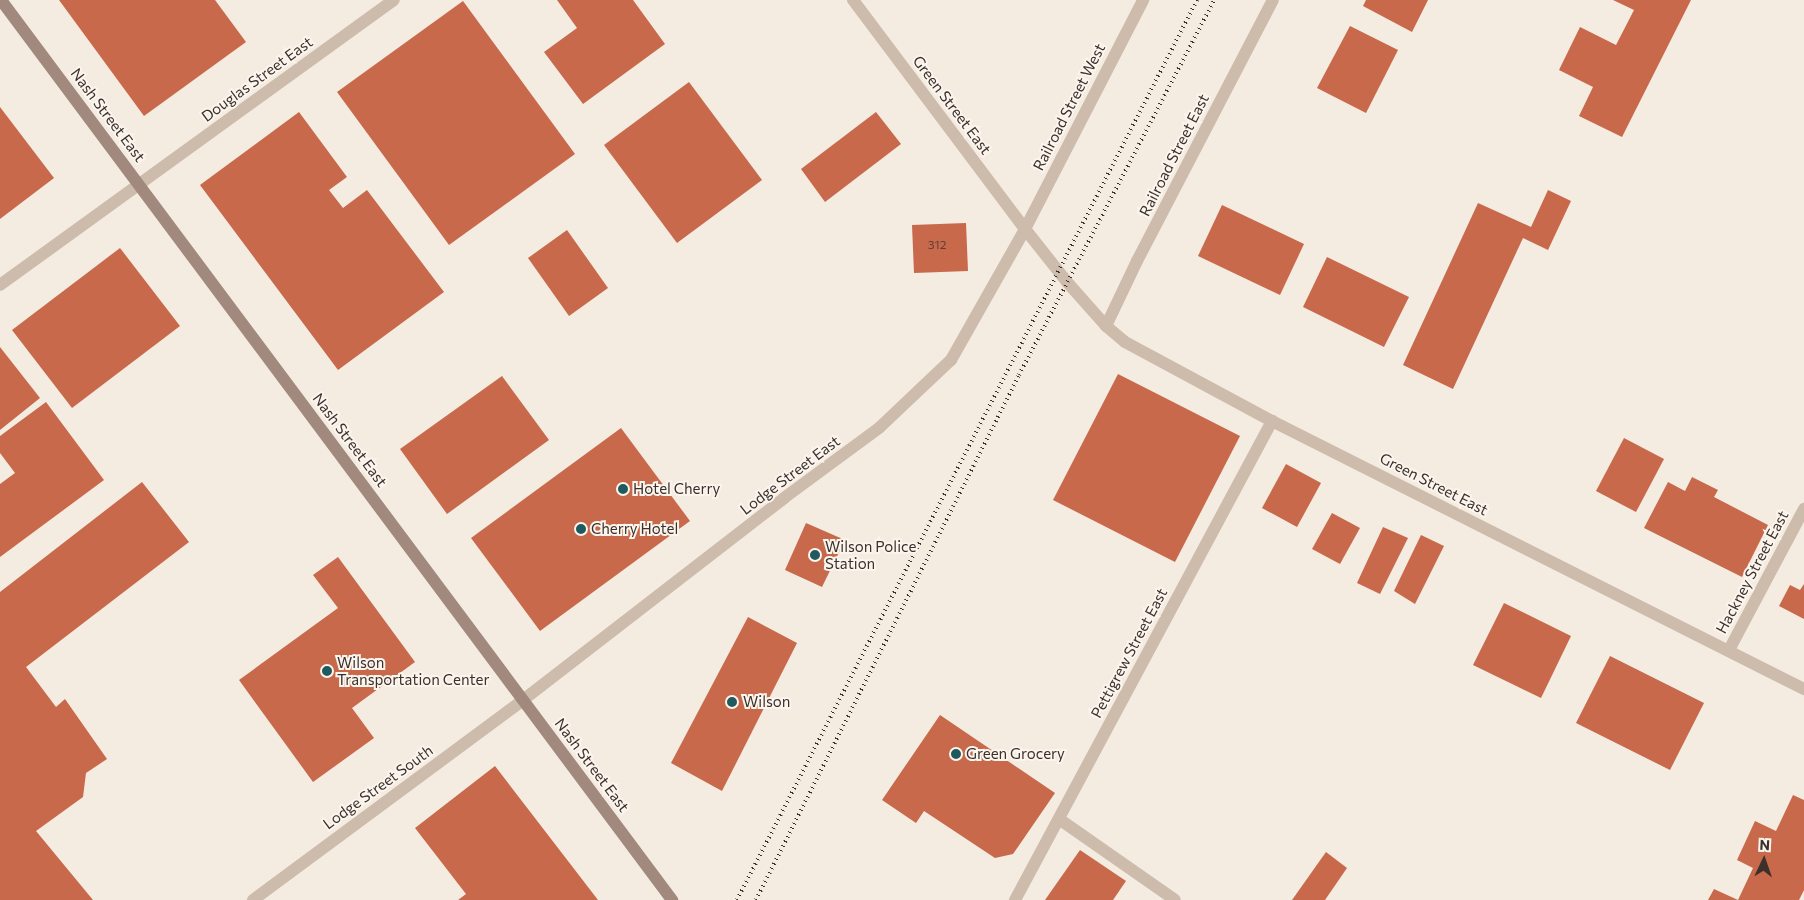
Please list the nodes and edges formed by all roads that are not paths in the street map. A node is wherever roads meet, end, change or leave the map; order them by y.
1 (1, 0) edge
2 (394, 0) edge
3 (853, 0) edge
4 (1143, 0) edge
5 (1273, 0) edge
6 (138, 184) junction
7 (1025, 229) junction
8 (0, 285) edge
9 (1106, 326) junction
10 (1272, 421) junction
11 (1804, 509) edge
12 (1729, 650) junction
13 (1804, 689) edge
14 (523, 700) junction
15 (1059, 819) junction
16 (253, 900) edge
17 (672, 900) edge
18 (1015, 900) edge
19 (1175, 900) edge

1 - 6 main road, Nash Street East
2 - 6 street, Douglas Street East
3 - 7 street, Green Street East
4 - 7 street, Railroad Street West
5 - 9 street, Railroad Street East
6 - 8 street, Douglas Street East
6 - 14 main road, Nash Street East
7 - 9 street, Green Street East
7 - 14 street, Lodge Street East
9 - 10 street, Green Street East
10 - 12 street, Green Street East
10 - 15 street, Pettigrew Street East
11 - 12 street, Hackney Street East
12 - 13 street, Green Street East
14 - 16 street, Lodge Street South
14 - 17 main road, Nash Street East
15 - 18 street, Pettigrew Street East
15 - 19 street

